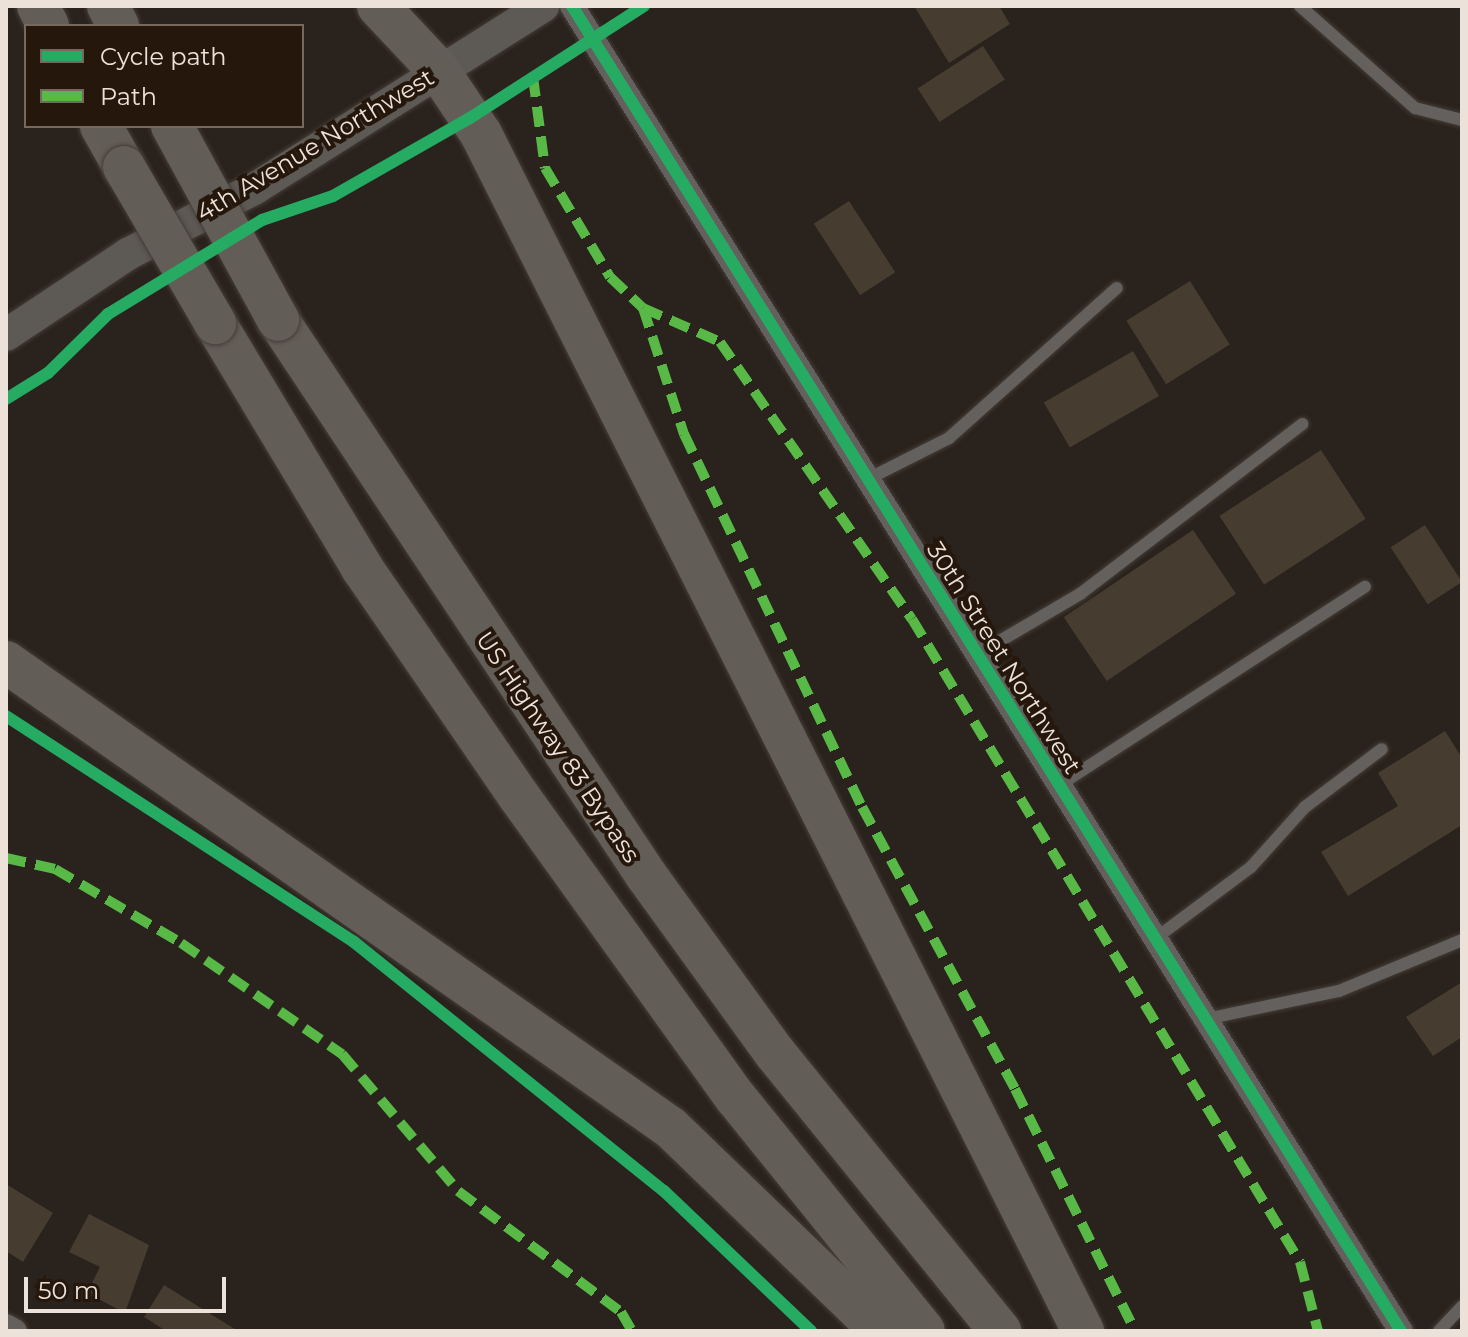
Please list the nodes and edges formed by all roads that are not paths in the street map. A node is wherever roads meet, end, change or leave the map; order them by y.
1 (38, 6) edge
2 (108, 6) edge
3 (378, 6) edge
4 (543, 6) edge
5 (572, 6) edge
6 (1300, 6) edge
7 (47, 24) edge
8 (117, 24) edge
9 (438, 70) junction
10 (1462, 120) edge
11 (102, 128) edge
12 (173, 128) edge
13 (1117, 288) dead end
14 (6, 335) edge
15 (1302, 424) dead end
16 (866, 480) junction
17 (1365, 587) dead end
18 (976, 655) junction
19 (6, 662) edge
20 (1382, 749) dead end
21 (1058, 786) junction
22 (1156, 938) junction
23 (1462, 940) edge
24 (1206, 1019) junction
25 (1462, 1306) edge
26 (6, 1326) edge
27 (15, 1331) edge
28 (881, 1331) edge
29 (924, 1331) edge
30 (1000, 1331) edge
31 (1083, 1331) edge
32 (1401, 1331) edge
33 (1439, 1331) edge

1 - 7 highway
2 - 8 highway
3 - 9 highway
4 - 9 main road, 4th Avenue Northwest
5 - 16 street, 30th Street Northwest
6 - 10 lane
9 - 14 main road, 4th Avenue Northwest
9 - 31 highway
11 - 29 highway, bridge
12 - 30 highway, US Highway 83 Bypass, bridge
13 - 16 lane
15 - 18 lane
16 - 18 street, 30th Street Northwest
17 - 21 lane
18 - 21 street, 30th Street Northwest
19 - 28 highway
20 - 22 lane
21 - 22 street, 30th Street Northwest
22 - 24 street, 30th Street Northwest
23 - 24 lane
24 - 32 street, 30th Street Northwest
25 - 33 lane
26 - 27 street

